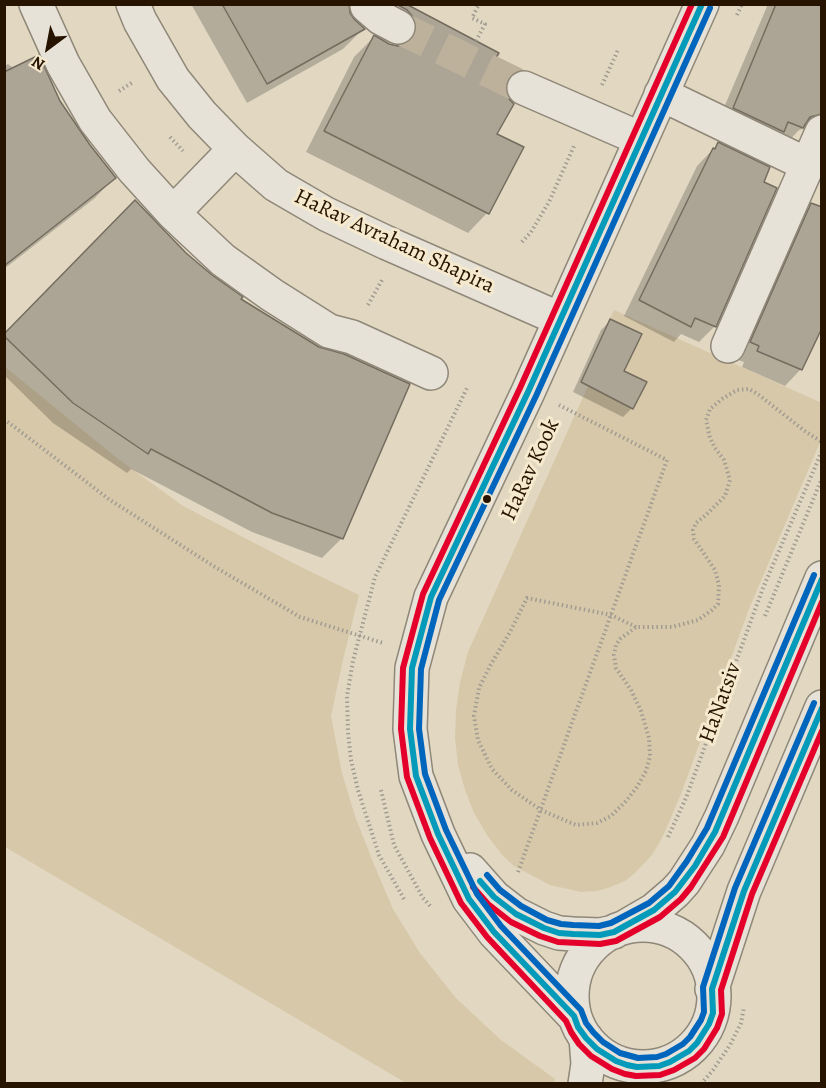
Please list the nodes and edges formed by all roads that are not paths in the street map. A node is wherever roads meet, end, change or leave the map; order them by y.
1 (36, 4) edge
2 (133, 4) edge
3 (702, 4) edge
4 (366, 6) dead end
5 (398, 27) tunnel mouth
6 (524, 88) tunnel mouth
7 (661, 94) junction
8 (822, 132) edge
9 (641, 139) junction
10 (234, 149) junction
11 (807, 165) junction
12 (173, 213) junction
13 (560, 319) junction
14 (728, 346) dead end
15 (431, 373) dead end
16 (822, 578) edge
17 (822, 707) edge
18 (438, 834) junction
19 (617, 931) junction
20 (712, 989) junction
21 (580, 1027) junction
22 (672, 1070) edge
23 (585, 1083) edge

1 - 12 street
2 - 10 street, HaRav Avraham Shapira
3 - 7 street, HaRav Kook
4 - 5 street
6 - 9 street
7 - 9 street, HaRav Kook
7 - 11 street
8 - 11 street
9 - 13 street, HaRav Kook
10 - 12 street
10 - 13 street, HaRav Avraham Shapira
11 - 14 street
12 - 15 street
13 - 18 street, HaRav Kook
16 - 19 street, HaNatsiv
17 - 20 street
18 - 19 street, HaRav Kook
18 - 21 street, HaRav Kook
19 - 20 street
19 - 21 street
20 - 22 street
21 - 22 street
21 - 23 street

